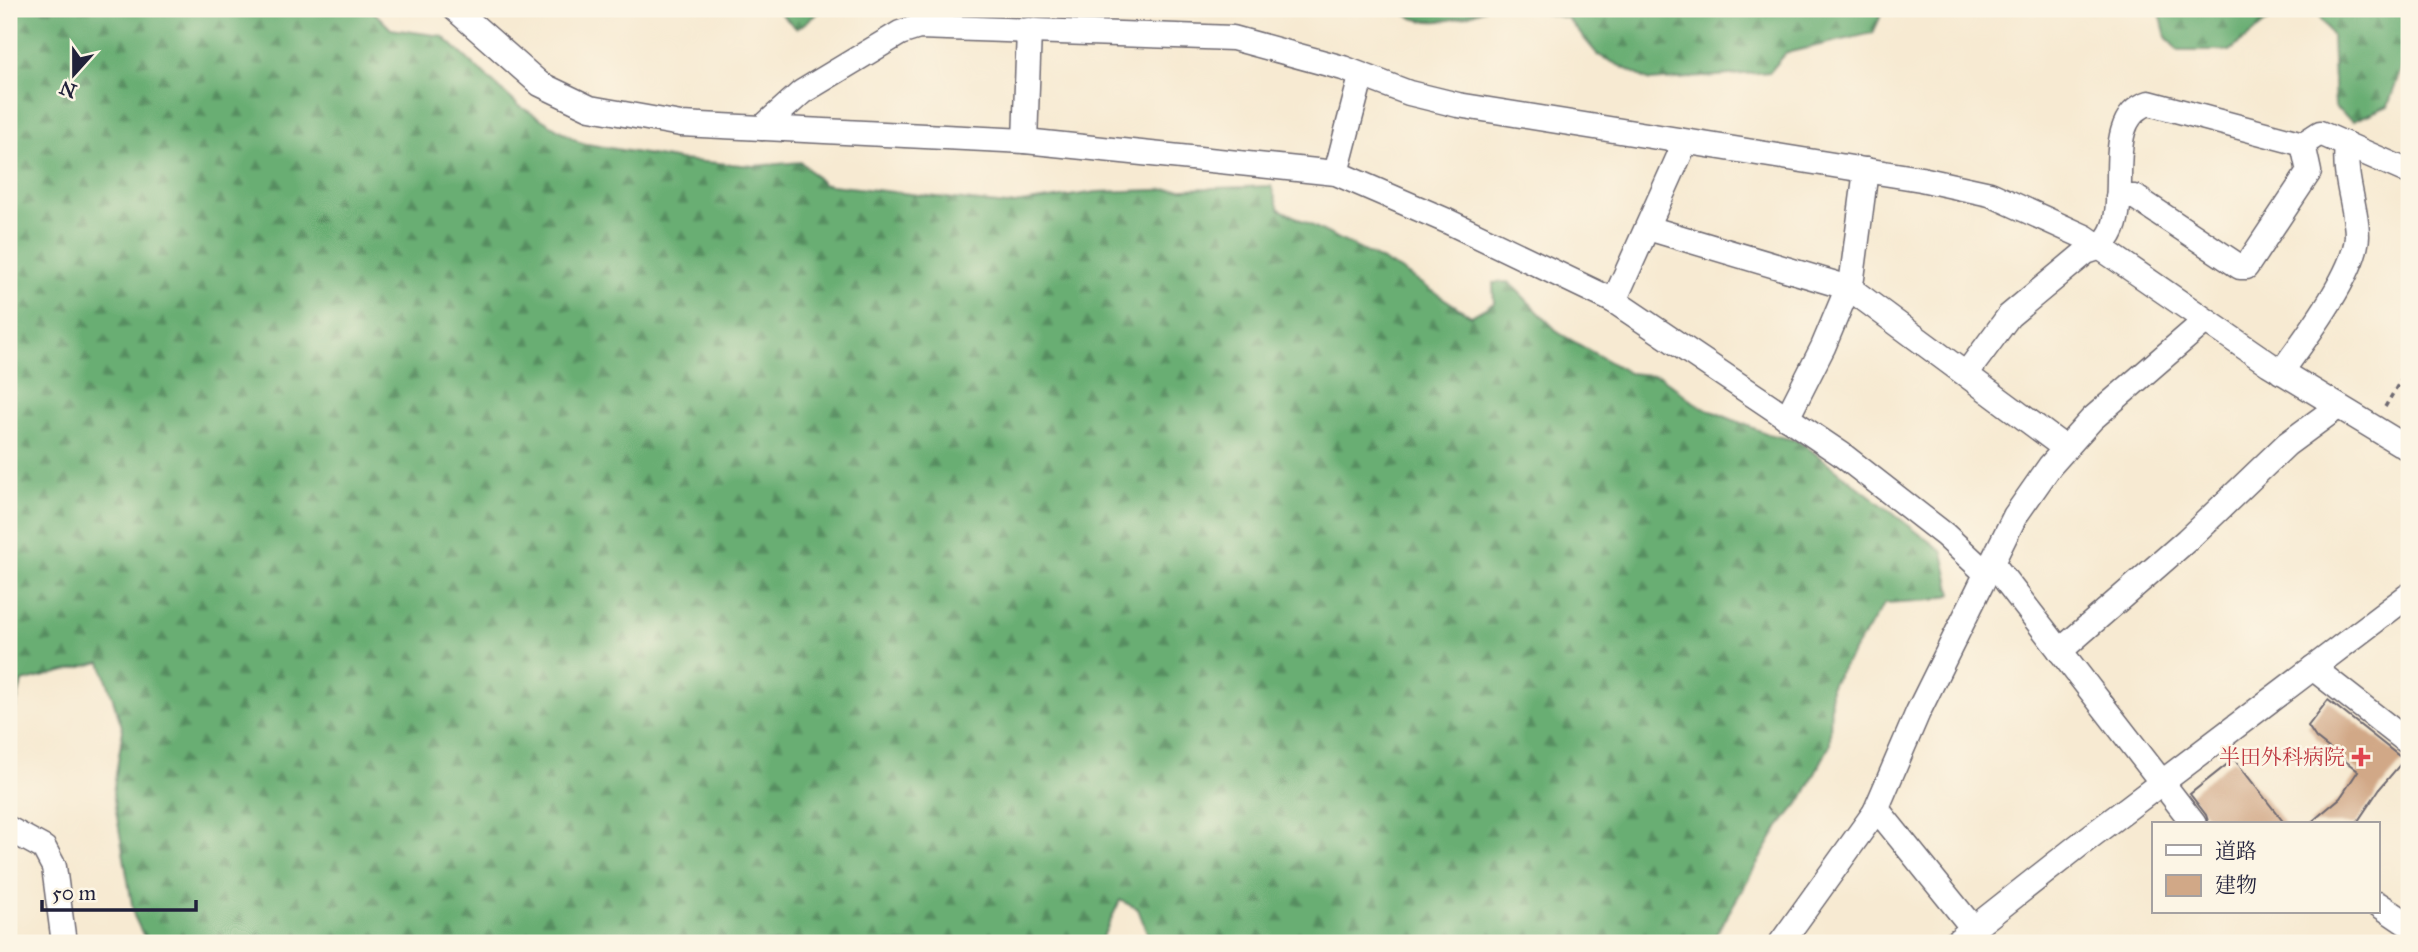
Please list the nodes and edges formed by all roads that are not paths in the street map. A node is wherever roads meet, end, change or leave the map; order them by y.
1 (455, 9) edge
2 (1029, 30) junction
3 (1361, 77) junction
4 (762, 128) junction
5 (1026, 141) junction
6 (1683, 142) junction
7 (2303, 144) junction
8 (2347, 145) junction
9 (1866, 170) junction
10 (2409, 172) edge
11 (1336, 173) junction
12 (2118, 197) junction
13 (1648, 228) junction
14 (2101, 249) junction
15 (1848, 289) junction
16 (1614, 301) junction
17 (2206, 321) junction
18 (2281, 372) junction
19 (1966, 374) junction
20 (2336, 405) junction
21 (1787, 418) junction
22 (2065, 448) junction
23 (2409, 449) edge
24 (1990, 570) junction
25 (2409, 595) edge
26 (2060, 651) junction
27 (2313, 668) junction
28 (2409, 743) edge
29 (2162, 783) junction
30 (1875, 812) junction
31 (2192, 822) edge
32 (9, 829) edge
33 (2380, 905) edge
34 (2409, 925) edge
35 (1963, 935) edge
36 (64, 943) edge
37 (1781, 943) edge

1 - 4 street
2 - 3 street
2 - 4 street
2 - 5 street
3 - 6 street
3 - 11 street
4 - 5 street
5 - 11 street
6 - 9 street
6 - 13 street
7 - 8 street
7 - 12 street
7 - 12 street
8 - 10 street
8 - 18 street
9 - 14 street
9 - 15 street
11 - 16 street
12 - 14 street
13 - 15 street
13 - 16 street
14 - 17 street
14 - 19 street
15 - 19 street
15 - 21 street
16 - 21 street
17 - 18 street
17 - 22 street
18 - 20 street
19 - 22 street
20 - 23 street
20 - 26 street
21 - 24 street
22 - 24 street
24 - 26 street
24 - 30 street
25 - 27 street
26 - 29 street
27 - 28 street
27 - 29 street
29 - 31 street
29 - 35 street
30 - 35 street
30 - 37 street
32 - 36 street
33 - 34 street

